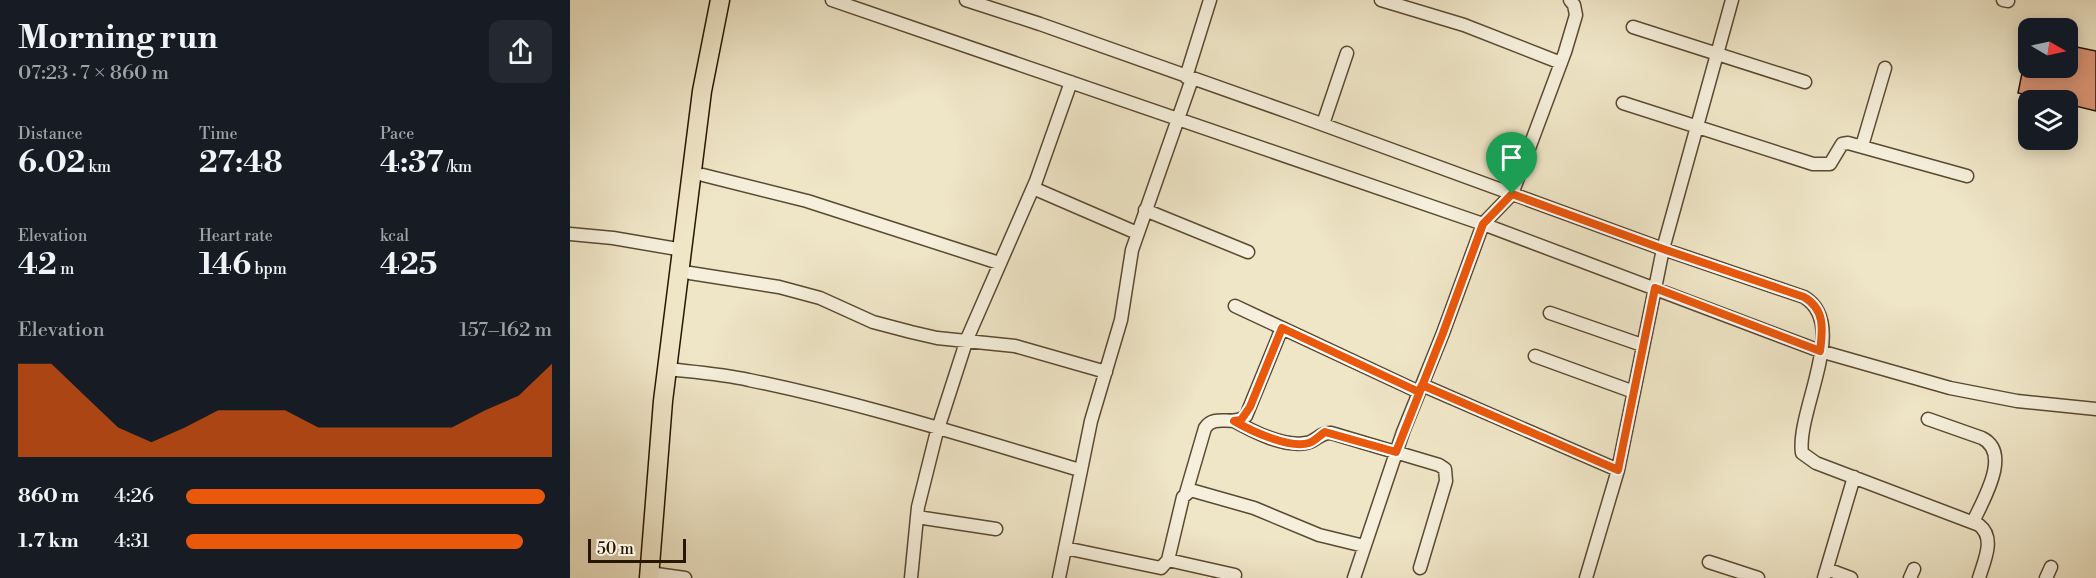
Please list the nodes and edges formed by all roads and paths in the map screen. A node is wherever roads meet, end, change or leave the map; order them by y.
1 (720, 0) edge
2 (730, 0) edge
3 (832, 0) edge
4 (966, 0) edge
5 (1209, 0) edge
6 (1381, 0) edge
7 (1570, 0) edge
8 (1732, 0) edge
9 (1633, 27) dead end
10 (1347, 53) dead end
11 (1718, 54) junction
12 (1561, 63) junction
13 (1885, 68) dead end
14 (1189, 78) junction
15 (1071, 82) junction
16 (1805, 82) dead end
17 (1623, 103) dead end
18 (1177, 119) junction
19 (1323, 124) junction
20 (1698, 126) junction
21 (1862, 146) junction
22 (703, 175) junction
23 (1967, 176) dead end
24 (1033, 188) junction
25 (1512, 194) junction
26 (1145, 210) junction
27 (1483, 224) junction
28 (1137, 233) junction
29 (570, 234) edge
30 (1663, 249) junction
31 (683, 250) junction
32 (1248, 252) dead end
33 (999, 263) junction
34 (690, 273) junction
35 (1655, 288) junction
36 (1235, 306) dead end
37 (1550, 313) dead end
38 (1282, 328) junction
39 (967, 339) junction
40 (1642, 345) junction
41 (1820, 351) junction
42 (1534, 356) dead end
43 (673, 370) junction
44 (1106, 372) junction
45 (1421, 388) junction
46 (1634, 392) junction
47 (2096, 409) edge
48 (1928, 419) dead end
49 (1234, 421) junction
50 (939, 426) junction
51 (1396, 452) junction
52 (1080, 470) junction
53 (1618, 470) junction
54 (1854, 477) junction
55 (1186, 493) junction
56 (917, 517) junction
57 (1973, 522) junction
58 (996, 529) dead end
59 (1364, 546) junction
60 (1065, 548) junction
61 (1709, 562) dead end
62 (1164, 568) edge
63 (1420, 568) dead end
64 (1826, 574) edge
65 (1235, 575) dead end
66 (654, 576) edge
67 (685, 578) edge
68 (912, 578) edge
69 (1059, 578) edge
70 (1354, 578) edge
71 (1586, 578) edge
72 (1758, 578) edge
73 (1851, 578) edge
74 (1979, 578) edge

1 - 31 main road
2 - 22 main road
3 - 15 street
4 - 14 street
5 - 14 street
6 - 12 street
7 - 12 street
8 - 11 street
9 - 11 street
10 - 19 street
11 - 16 street
11 - 20 street
12 - 25 street
13 - 21 street
14 - 18 street
14 - 19 street
15 - 18 street
15 - 24 street
17 - 20 street
18 - 26 street
18 - 27 street
19 - 25 street
20 - 21 street
20 - 30 street
21 - 23 street
22 - 33 street
22 - 34 main road
24 - 28 street
24 - 33 street
25 - 27 street
25 - 30 street
26 - 28 street
26 - 32 street
27 - 35 street
27 - 45 street
28 - 44 street
29 - 31 street
30 - 35 street
30 - 41 street
31 - 43 main road
33 - 39 street
34 - 39 street
34 - 43 main road
35 - 40 street
35 - 41 street
36 - 38 street
37 - 40 street
38 - 45 street
38 - 49 street
39 - 44 street
39 - 50 street
40 - 46 street
41 - 47 street
41 - 54 street
42 - 46 street
43 - 50 street
43 - 66 main road
44 - 52 street
45 - 51 street
45 - 53 street
46 - 53 street
48 - 57 street
49 - 51 street
49 - 55 street
50 - 52 street
50 - 56 street
51 - 59 street
51 - 63 street
52 - 60 street
53 - 71 street
54 - 57 street
54 - 64 street
55 - 59 street
55 - 62 street
56 - 58 street
56 - 68 street
57 - 74 street
59 - 70 street
60 - 62 street
60 - 69 street
61 - 72 street
62 - 65 street
64 - 73 street
66 - 67 street

